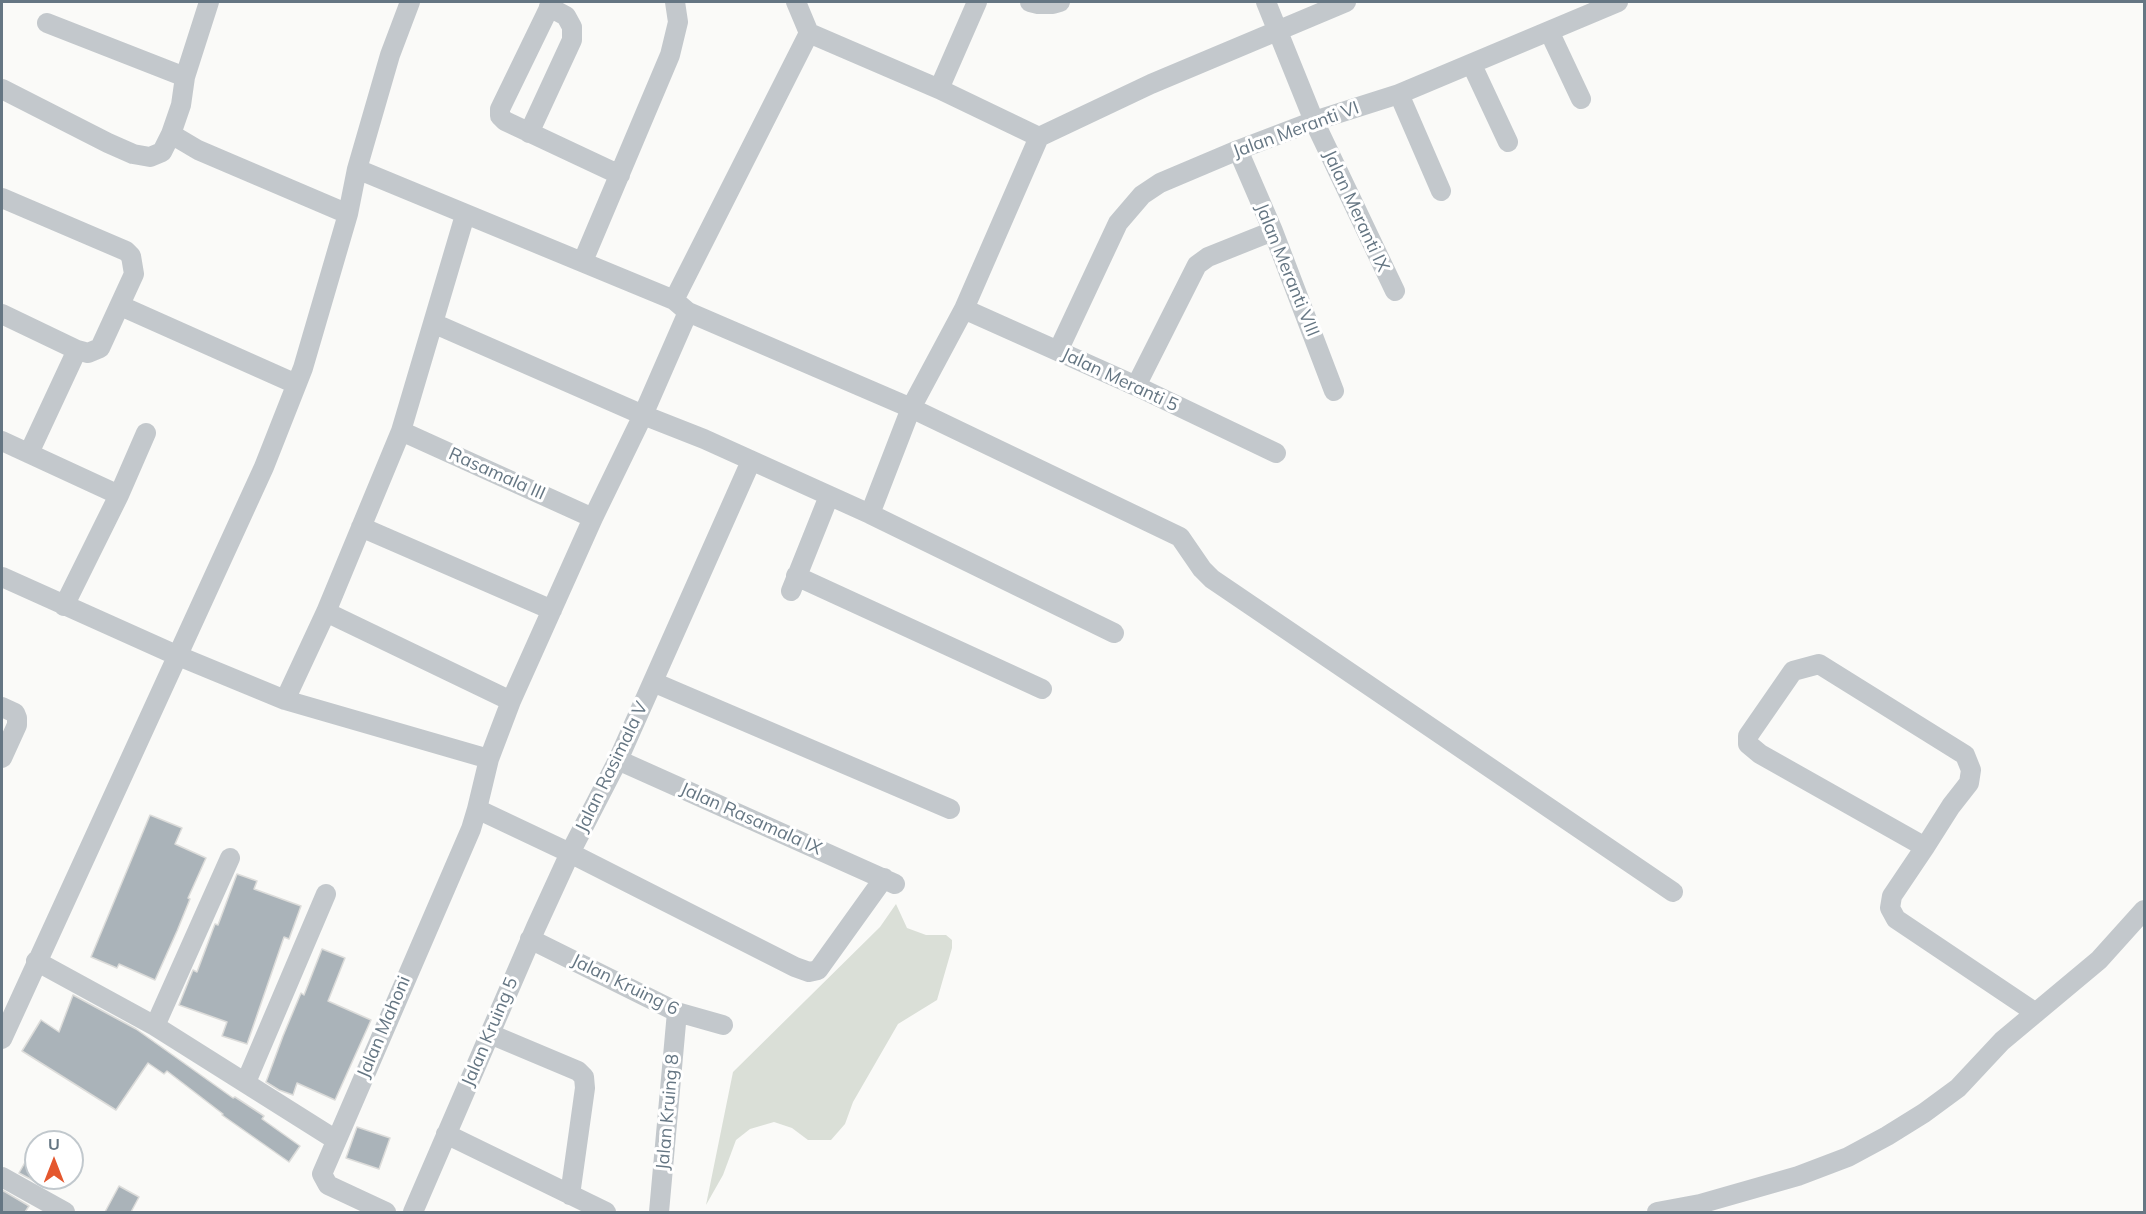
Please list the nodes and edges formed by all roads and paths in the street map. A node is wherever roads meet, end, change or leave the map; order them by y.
1 (209, 2) edge
2 (410, 2) edge
3 (675, 2) edge
4 (796, 2) edge
5 (976, 2) edge
6 (1030, 2) edge
7 (1060, 2) edge
8 (1266, 2) edge
9 (1346, 2) edge
10 (1618, 2) edge
11 (551, 4) edge
12 (47, 22) dead end
13 (1278, 30) junction
14 (1549, 31) junction
15 (809, 33) junction
16 (1472, 65) junction
17 (185, 77) junction
18 (2, 89) edge
19 (939, 89) junction
20 (1399, 94) junction
21 (1581, 99) dead end
22 (1314, 121) junction
23 (530, 133) junction
24 (171, 134) junction
25 (1039, 137) junction
26 (1508, 142) dead end
27 (1238, 150) junction
28 (357, 169) junction
29 (620, 175) junction
30 (1441, 191) dead end
31 (2, 198) edge
32 (348, 214) junction
33 (465, 215) junction
34 (1273, 231) junction
35 (583, 261) junction
36 (1395, 291) dead end
37 (121, 306) junction
38 (681, 306) junction
39 (964, 309) junction
40 (2, 314) edge
41 (433, 323) junction
42 (77, 351) junction
43 (1058, 351) junction
44 (296, 384) junction
45 (1136, 386) junction
46 (1334, 391) dead end
47 (911, 408) junction
48 (643, 415) junction
49 (401, 430) junction
50 (146, 433) dead end
51 (2, 441) edge
52 (29, 453) junction
53 (1276, 453) dead end
54 (751, 461) junction
55 (119, 495) junction
56 (828, 496) junction
57 (870, 514) junction
58 (593, 518) junction
59 (361, 527) junction
60 (2, 577) edge
61 (64, 606) junction
62 (552, 610) junction
63 (326, 612) junction
64 (1114, 633) dead end
65 (176, 655) junction
66 (653, 682) junction
67 (1042, 690) dead end
68 (285, 700) junction
69 (511, 700) junction
70 (2, 707) edge
71 (2, 758) edge
72 (489, 759) junction
73 (618, 760) junction
74 (477, 809) junction
75 (950, 809) dead end
76 (1925, 847) junction
77 (570, 853) junction
78 (230, 858) dead end
79 (1673, 892) dead end
80 (326, 894) dead end
81 (2145, 910) edge
82 (530, 939) junction
83 (36, 961) junction
84 (677, 1012) junction
85 (2036, 1013) junction
86 (723, 1025) dead end
87 (155, 1026) junction
88 (490, 1034) junction
89 (2, 1039) edge
90 (246, 1082) junction
91 (446, 1134) junction
92 (336, 1140) junction
93 (2, 1177) edge
94 (570, 1195) junction
95 (64, 1212) edge
96 (386, 1212) edge
97 (412, 1212) edge
98 (606, 1212) edge
99 (659, 1212) edge
100 (1657, 1212) edge

1 - 17 street
2 - 28 street
3 - 29 street
4 - 15 street
5 - 19 street
6 - 7 street
8 - 13 street, Jalan Meranti IX
9 - 13 street
10 - 14 street, Jalan Meranti VI
11 - 23 street
11 - 23 street
12 - 17 street
13 - 22 street, Jalan Meranti IX
13 - 25 street
14 - 16 street, Jalan Meranti VI
14 - 21 street
15 - 19 street
15 - 38 street, Jalan Mahoni
16 - 20 street, Jalan Meranti VI
16 - 26 street
17 - 24 street
18 - 24 street
19 - 25 street
20 - 22 street, Jalan Meranti VI
20 - 30 street
22 - 27 street, Jalan Meranti VI
22 - 36 street, Jalan Meranti IX
23 - 29 street
24 - 32 street
25 - 39 street
27 - 34 street, Jalan Meranti VIII
27 - 43 street, Jalan Meranti VI
28 - 32 street
28 - 33 street
29 - 35 street
31 - 37 street
32 - 44 street
33 - 35 street
33 - 41 street
34 - 45 street
34 - 46 street, Jalan Meranti VIII
35 - 38 street
37 - 42 street
37 - 44 street
38 - 47 street
38 - 48 street, Jalan Mahoni
39 - 43 street, Jalan Meranti 5
39 - 47 street
40 - 42 street
41 - 48 street
41 - 49 street
42 - 52 street
43 - 45 street, Jalan Meranti 5
44 - 65 street
45 - 53 street, Jalan Meranti 5
47 - 57 street
47 - 79 street
48 - 54 street
48 - 58 street, Jalan Mahoni
49 - 58 street, Rasamala III
49 - 59 street
50 - 55 street
51 - 52 street
52 - 55 street
54 - 56 street
54 - 66 street, Jalan Rasimala V
55 - 61 street
56 - 57 street
56 - 67 street
57 - 64 street
58 - 62 street, Jalan Mahoni
59 - 62 street
59 - 63 street
60 - 61 street
61 - 65 street
62 - 69 street, Jalan Mahoni
63 - 68 street
63 - 69 street
65 - 68 street
65 - 83 street
66 - 73 street, Jalan Rasimala V
66 - 75 street
68 - 72 street
69 - 72 street, Jalan Mahoni
70 - 71 street
72 - 74 street, Jalan Mahoni
73 - 77 street, Jalan Rasimala V
73 - 77 street, Jalan Rasamala IX
74 - 77 street, Jalan Rasamala IX
74 - 92 street, Jalan Mahoni
76 - 76 street
76 - 85 street
77 - 82 street, Jalan Kruing 5
78 - 87 street
80 - 90 street
81 - 85 street
82 - 84 street, Jalan Kruing 6
82 - 88 street, Jalan Kruing 5
83 - 87 street
83 - 89 street
84 - 86 street, Jalan Kruing 6
84 - 99 street, Jalan Kruing 8
85 - 100 street
87 - 90 street
88 - 91 street, Jalan Kruing 5
88 - 94 street
90 - 92 street
91 - 94 street
91 - 97 street, Jalan Kruing 5
92 - 96 street, Jalan Mahoni
93 - 95 street
94 - 98 street

